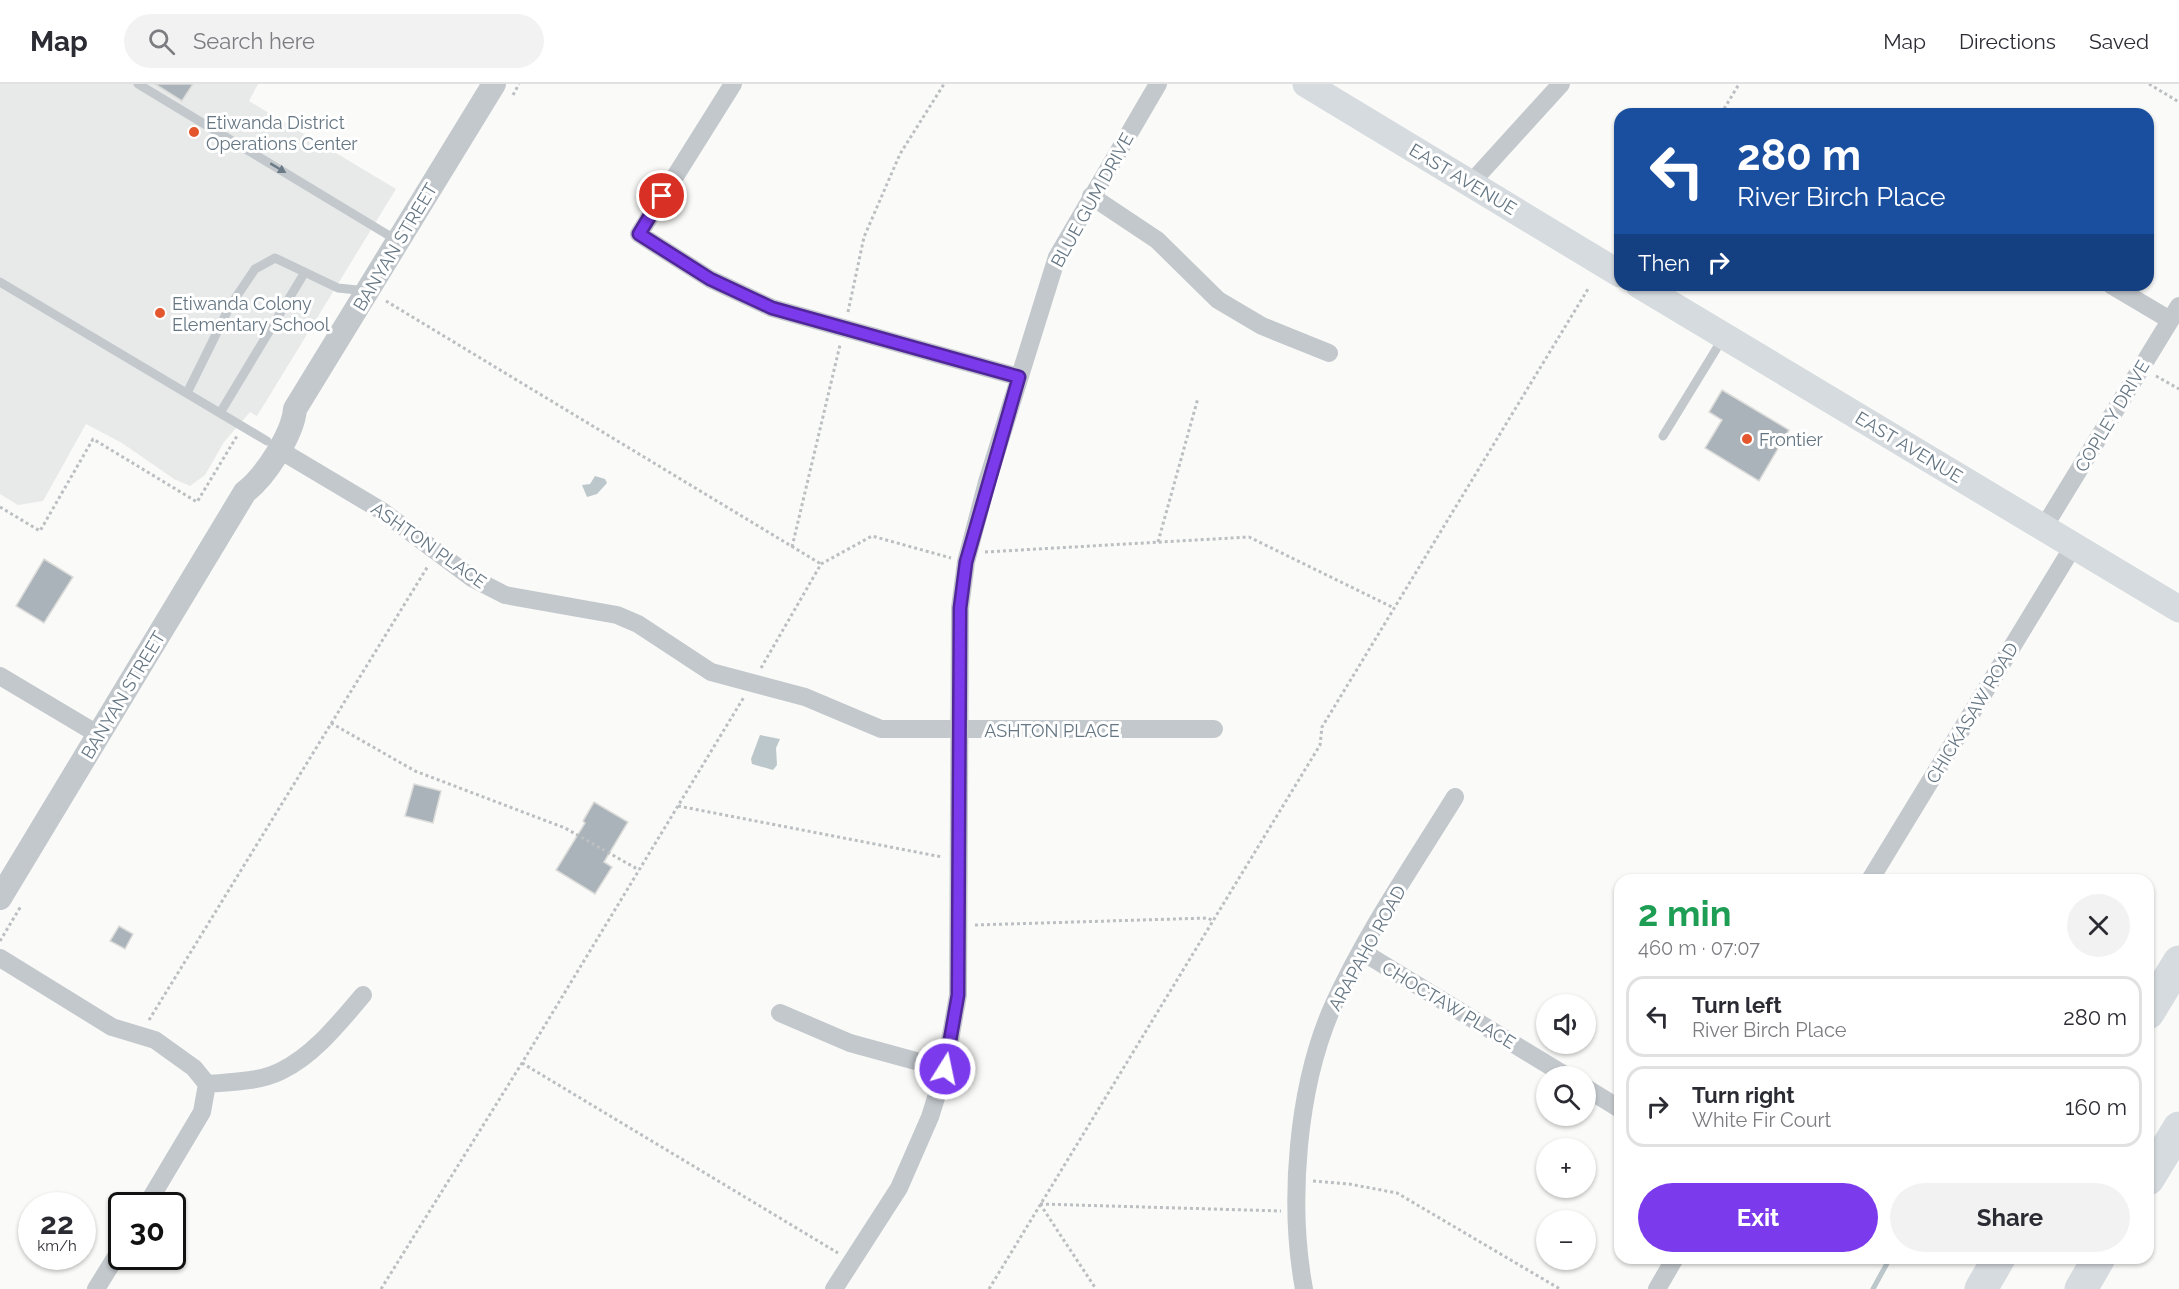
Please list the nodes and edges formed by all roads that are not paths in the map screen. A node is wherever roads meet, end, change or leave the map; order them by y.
1 (138, 84) edge
2 (494, 84) edge
3 (733, 84) edge
4 (1158, 84) edge
5 (1306, 84) edge
6 (1561, 84) edge
7 (1470, 184) junction
8 (1091, 196) junction
9 (399, 241) junction
10 (1614, 270) edge
11 (305, 272) junction
12 (0, 282) edge
13 (1649, 291) edge
14 (2125, 291) edge
15 (382, 299) junction
16 (2175, 313) edge
17 (1724, 336) junction
18 (1329, 353) dead end
19 (1019, 377) junction
20 (187, 393) junction
21 (220, 413) junction
22 (1663, 436) dead end
23 (273, 445) junction
24 (2044, 527) junction
25 (2074, 545) junction
26 (2179, 609) edge
27 (0, 676) edge
28 (1214, 729) dead end
29 (957, 731) junction
30 (99, 735) junction
31 (1455, 796) dead end
32 (1874, 874) edge
33 (0, 898) edge
34 (1361, 951) junction
35 (0, 958) edge
36 (2179, 962) edge
37 (363, 995) dead end
38 (2154, 1003) edge
39 (780, 1013) dead end
40 (1550, 1066) edge
41 (945, 1069) junction
42 (207, 1084) junction
43 (1596, 1094) edge
44 (1614, 1105) edge
45 (2179, 1128) edge
46 (2154, 1169) edge
47 (154, 1192) edge
48 (1672, 1264) edge
49 (1996, 1264) edge
50 (2095, 1264) edge
51 (108, 1269) edge
52 (96, 1289) edge
53 (834, 1289) edge
54 (1304, 1289) edge
55 (1657, 1289) edge
56 (1981, 1289) edge
57 (2080, 1289) edge

1 -> 9 lane
2 - 9 street, BANYAN STREET
3 - 19 street
4 - 8 street, BLUE GUM DRIVE
5 - 7 main road, EAST AVENUE
6 - 7 street
7 - 10 main road, EAST AVENUE
8 - 18 street
8 - 19 street, BLUE GUM DRIVE
9 - 15 street, BANYAN STREET
11 - 15 lane
11 - 20 lane
11 - 21 lane
12 - 20 lane
13 - 17 main road, EAST AVENUE
14 - 16 street
15 - 23 street, BANYAN STREET
16 - 24 street, COPLEY DRIVE
17 - 22 lane
17 - 24 main road, EAST AVENUE
19 - 29 street, BLUE GUM DRIVE
20 - 21 lane
21 - 23 lane
23 - 29 street, ASHTON PLACE
23 - 30 street, BANYAN STREET
24 - 25 main road, EAST AVENUE
25 - 26 main road, EAST AVENUE
25 - 32 street, CHICKASAW ROAD
27 - 30 street
28 - 29 street, ASHTON PLACE
29 - 41 street, BLUE GUM DRIVE
30 - 33 street, BANYAN STREET
31 - 34 street, ARAPAHO ROAD
34 - 40 street, CHOCTAW PLACE
34 - 54 street, ARAPAHO ROAD
35 - 42 street
36 - 38 highway
37 - 42 street
39 - 41 street
41 - 53 street, BLUE GUM DRIVE
42 - 47 street
43 - 44 street
45 - 46 highway
48 - 55 street
49 - 56 highway
50 - 57 highway
51 - 52 street

